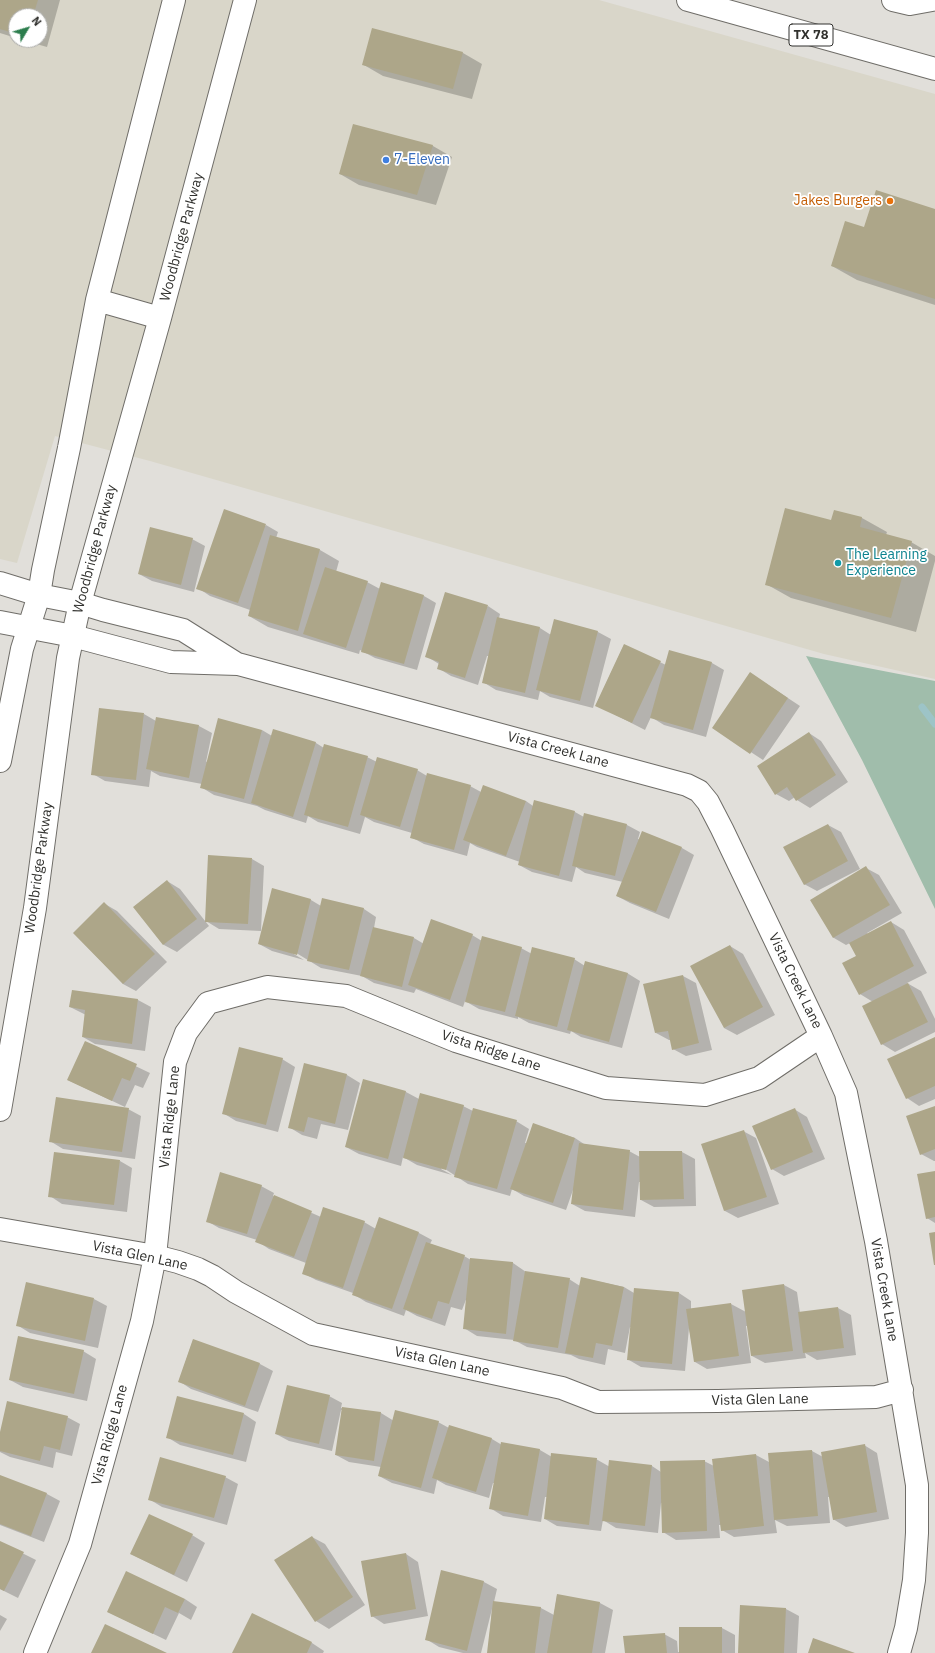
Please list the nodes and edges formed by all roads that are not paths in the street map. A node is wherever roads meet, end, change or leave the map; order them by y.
1 (174, 0) edge
2 (245, 0) edge
3 (893, 0) edge
4 (932, 0) edge
5 (692, 1) edge
6 (935, 69) edge
7 (97, 300) junction
8 (160, 318) junction
9 (0, 583) edge
10 (39, 595) junction
11 (80, 603) junction
12 (0, 622) edge
13 (28, 627) junction
14 (73, 636) junction
15 (238, 664) junction
16 (0, 761) edge
17 (821, 1036) junction
18 (0, 1110) edge
19 (0, 1229) edge
20 (155, 1256) junction
21 (902, 1390) junction
22 (35, 1653) edge
23 (899, 1653) edge

1 - 7 street
2 - 8 street, Woodbridge Parkway
3 - 4 street
5 - 6 street, TX 78
7 - 8 street
7 - 10 street
8 - 11 street, Woodbridge Parkway
9 - 10 street, Vista Creek Lane
10 - 11 street, Vista Creek Lane
10 - 13 street
11 - 14 street, Woodbridge Parkway
11 - 15 street, Vista Creek Lane
12 - 13 street, Vista Creek Lane
13 - 14 street, Vista Creek Lane
13 - 16 street
14 - 15 street, Vista Creek Lane
14 - 18 street, Woodbridge Parkway
15 - 17 street, Vista Creek Lane
17 - 20 street, Vista Ridge Lane
17 - 21 street, Vista Creek Lane
19 - 20 street, Vista Glen Lane
20 - 21 street, Vista Glen Lane
20 - 22 street, Vista Ridge Lane
21 - 23 street, Vista Creek Lane

